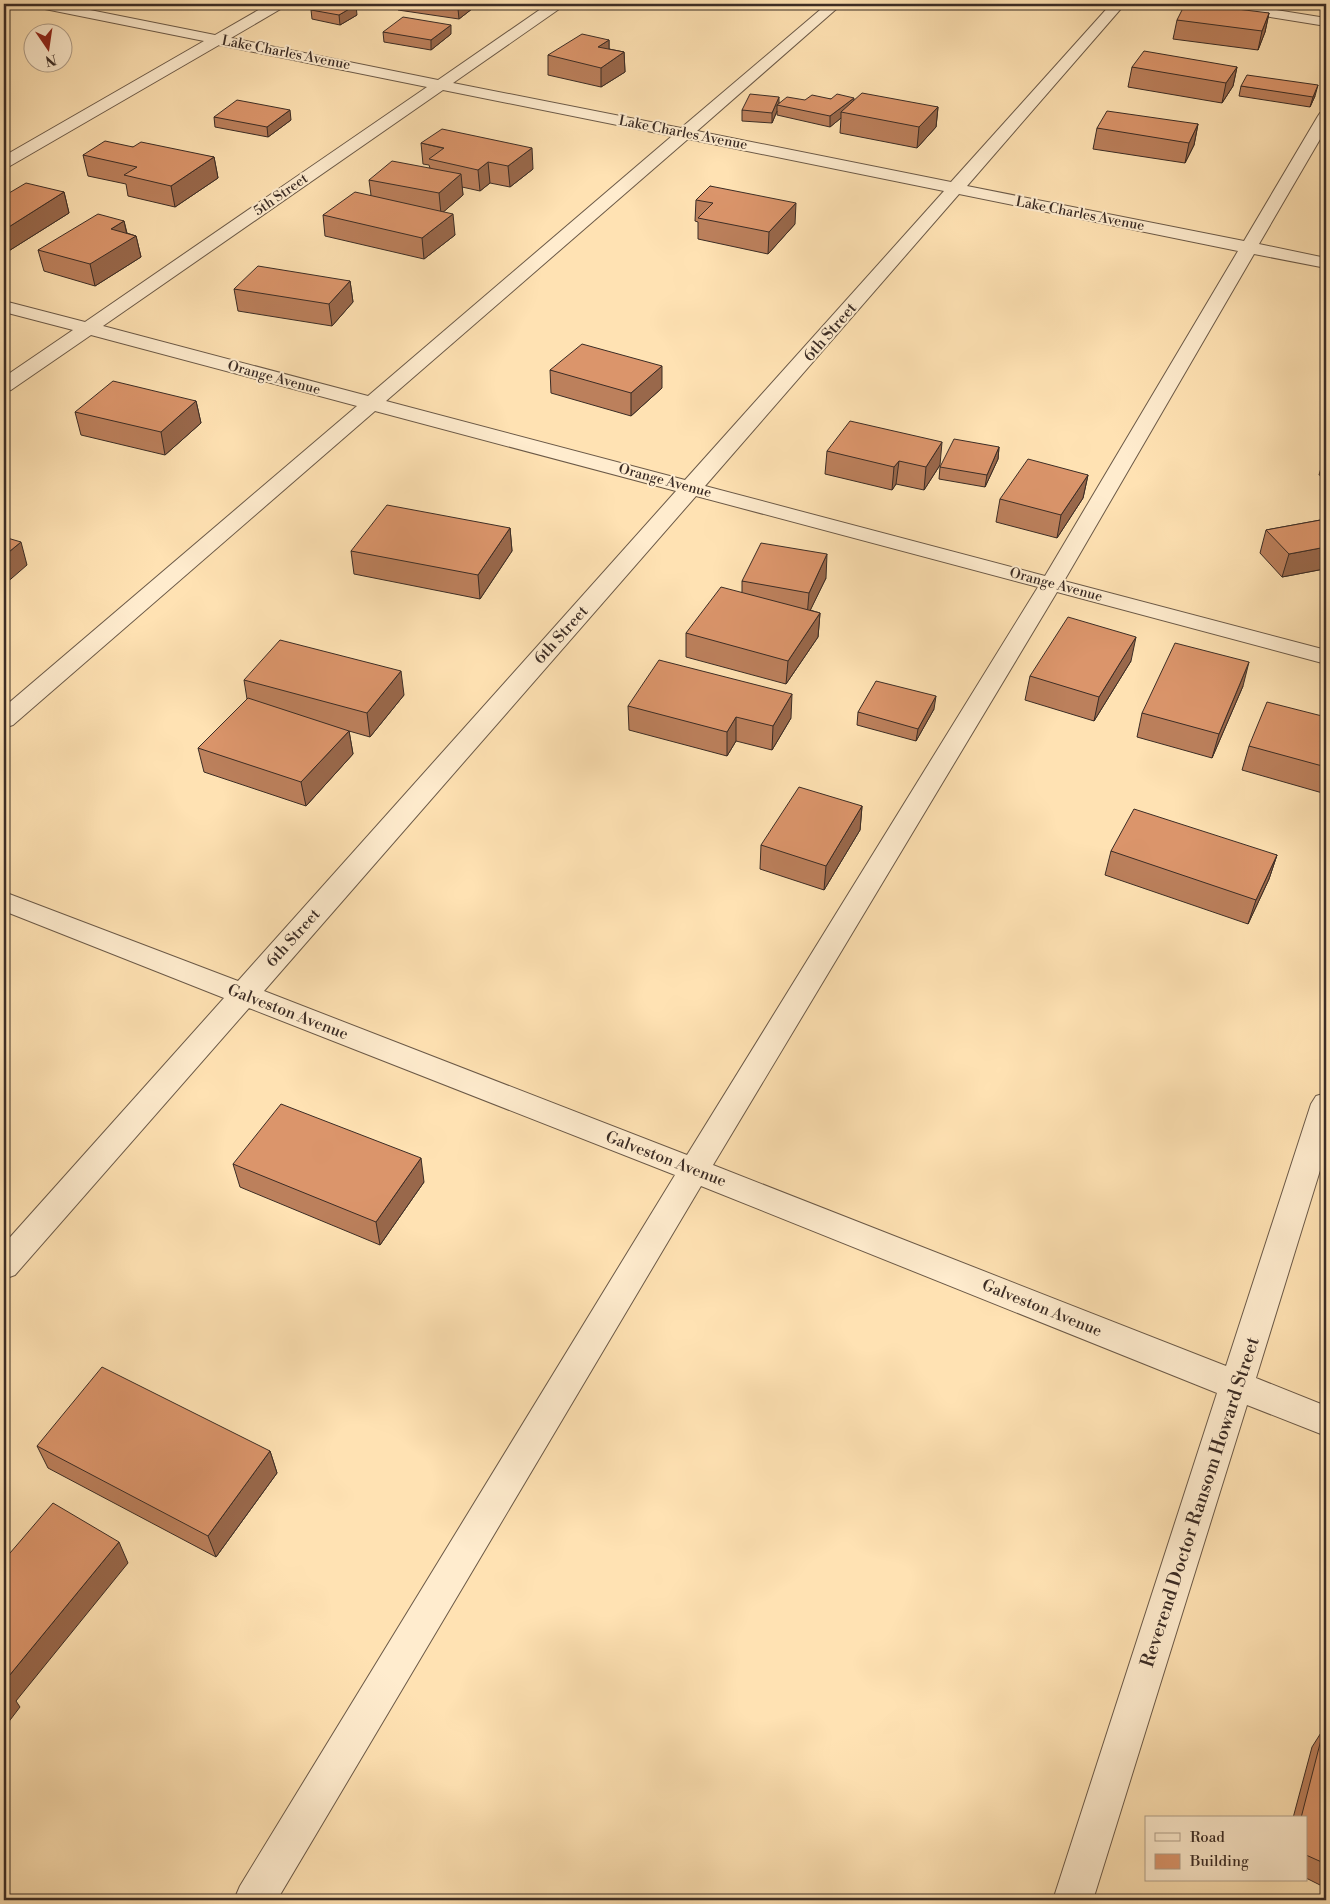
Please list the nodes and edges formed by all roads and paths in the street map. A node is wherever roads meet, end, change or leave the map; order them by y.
1 (40, 4) edge
2 (279, 4) edge
3 (557, 4) edge
4 (835, 4) edge
5 (1118, 4) edge
6 (1214, 4) edge
7 (1326, 22) edge
8 (217, 39) junction
9 (441, 84) junction
10 (1326, 116) edge
11 (684, 134) junction
12 (4, 163) edge
13 (956, 189) junction
14 (1249, 248) junction
15 (1326, 264) edge
16 (4, 306) edge
17 (87, 328) junction
18 (4, 386) edge
19 (370, 403) junction
20 (691, 488) junction
21 (1051, 584) junction
22 (1326, 657) edge
23 (4, 720) edge
24 (4, 901) edge
25 (243, 994) junction
26 (1326, 1104) edge
27 (694, 1170) junction
28 (4, 1266) edge
29 (1237, 1386) junction
30 (1326, 1421) edge
31 (254, 1900) edge
32 (1073, 1900) edge

1 - 8 street, Lake Charles Avenue
2 - 8 street
3 - 9 street, 5th Street
4 - 11 street
5 - 13 street, 6th Street
6 - 7 street
8 - 9 street, Lake Charles Avenue
8 - 12 street
9 - 11 street, Lake Charles Avenue
9 - 17 street, 5th Street
10 - 14 street
11 - 13 street, Lake Charles Avenue
11 - 19 street
13 - 14 street, Lake Charles Avenue
13 - 20 street, 6th Street
14 - 15 street, Lake Charles Avenue
14 - 21 street
16 - 17 street, Orange Avenue
17 - 18 street, 5th Street
17 - 19 street, Orange Avenue
19 - 20 street, Orange Avenue
19 - 23 street
20 - 21 street, Orange Avenue
20 - 25 street, 6th Street
21 - 22 street, Orange Avenue
21 - 27 street
24 - 25 street, Galveston Avenue
25 - 27 street, Galveston Avenue
25 - 28 street, 6th Street
26 - 29 street, Reverend Doctor Ransom Howard Street
27 - 29 street, Galveston Avenue
27 - 31 street
29 - 30 street, Galveston Avenue
29 - 32 street, Reverend Doctor Ransom Howard Street

